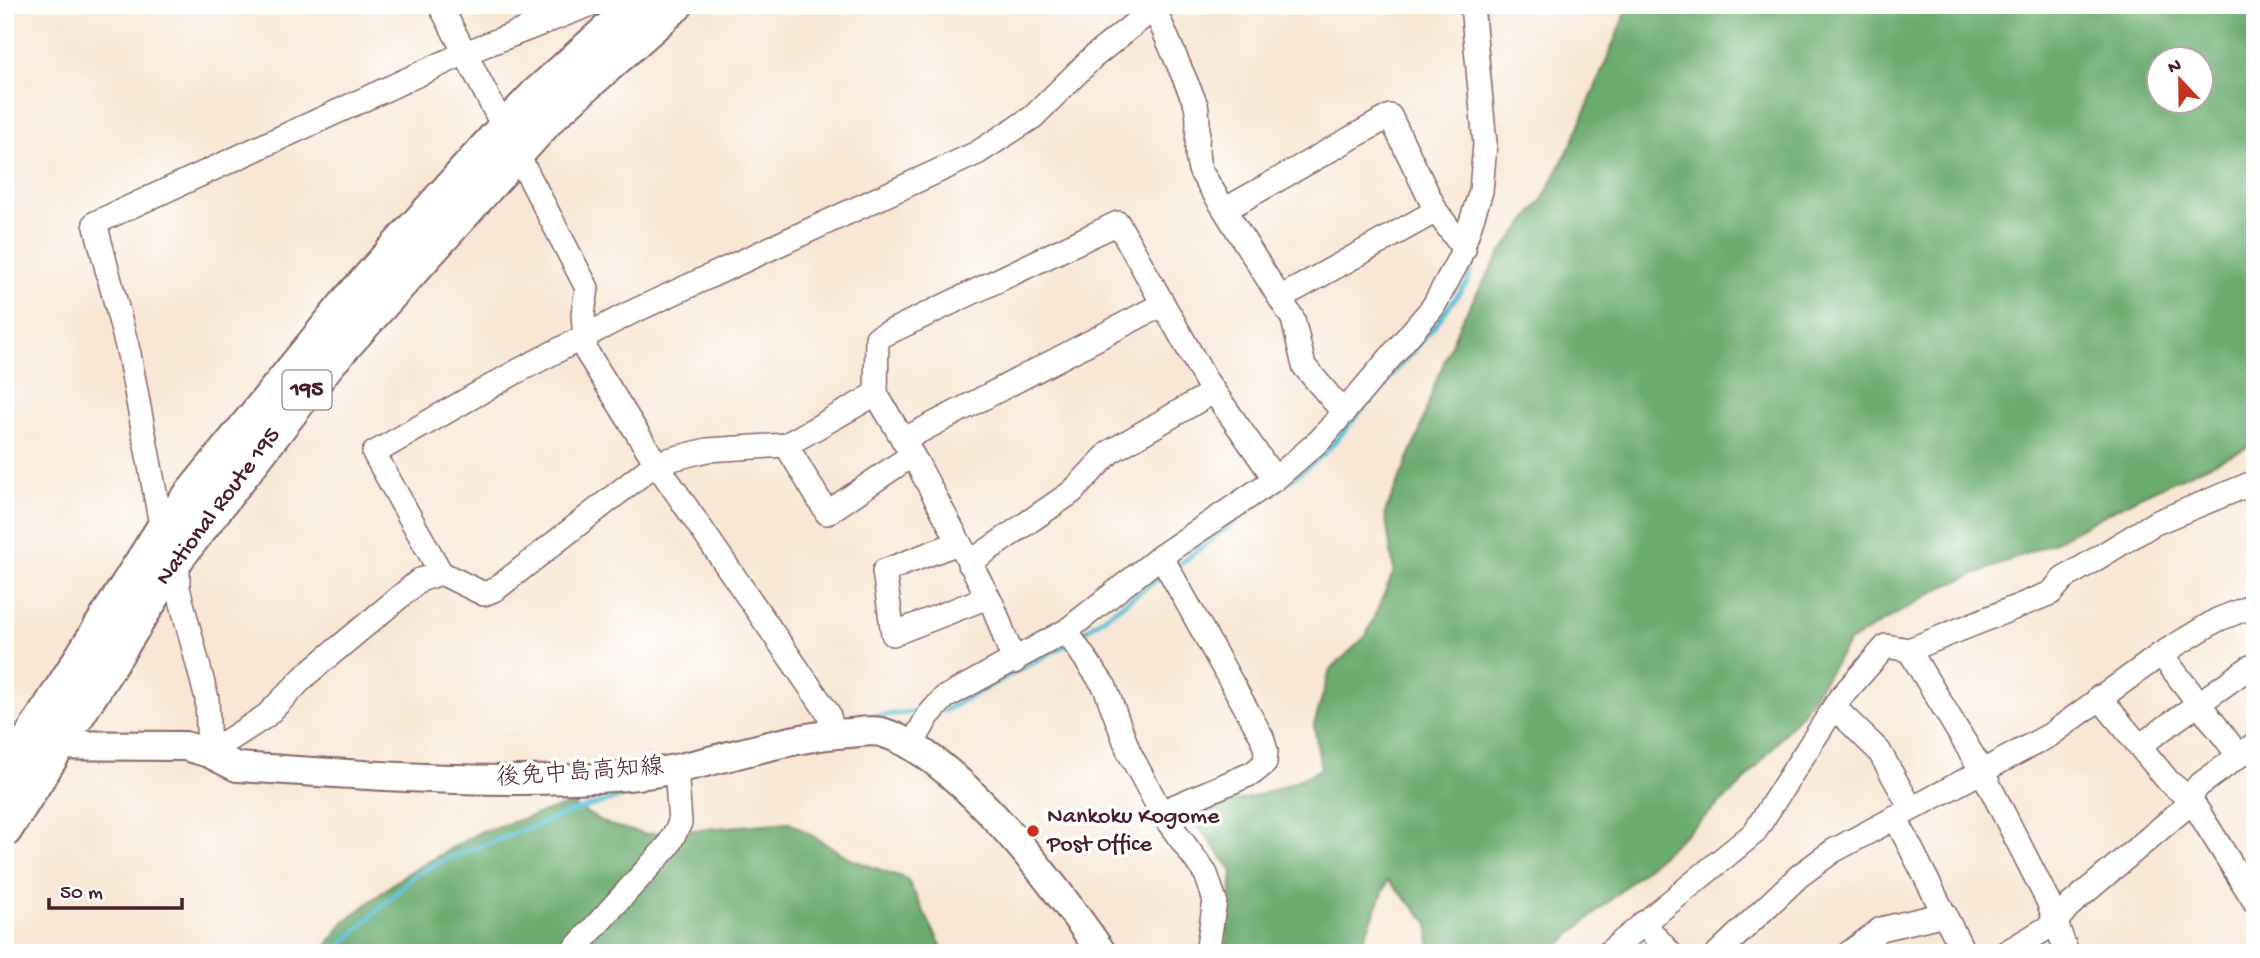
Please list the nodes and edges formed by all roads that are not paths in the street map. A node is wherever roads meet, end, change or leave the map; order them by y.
1 (440, 5) edge
2 (589, 5) edge
3 (636, 5) edge
4 (676, 5) edge
5 (1472, 5) edge
6 (1156, 6) edge
7 (465, 52) junction
8 (510, 141) junction
9 (1226, 209) junction
10 (1436, 211) junction
11 (1464, 249) junction
12 (1280, 298) junction
13 (1163, 304) junction
14 (584, 339) junction
15 (1213, 392) junction
16 (876, 394) junction
17 (1344, 413) junction
18 (786, 445) junction
19 (908, 447) junction
20 (656, 463) junction
21 (1275, 479) junction
22 (2255, 482) edge
23 (957, 542) junction
24 (170, 544) junction
25 (1163, 561) junction
26 (969, 563) junction
27 (441, 573) junction
28 (988, 597) junction
29 (2255, 605) edge
30 (1066, 631) junction
31 (1909, 650) junction
32 (2161, 654) junction
33 (1014, 662) junction
34 (2250, 667) dead end
35 (2099, 697) junction
36 (2199, 704) junction
37 (1835, 708) junction
38 (834, 734) junction
39 (30, 744) edge
40 (912, 745) junction
41 (2139, 746) junction
42 (2247, 750) edge
43 (209, 753) junction
44 (676, 767) junction
45 (1982, 771) junction
46 (5, 778) edge
47 (2191, 800) junction
48 (1161, 812) junction
49 (1903, 812) junction
50 (5, 830) edge
51 (2251, 886) edge
52 (1945, 915) junction
53 (1643, 923) junction
54 (2054, 924) junction
55 (571, 953) edge
56 (1102, 953) edge
57 (1207, 953) edge
58 (1608, 953) edge
59 (1670, 953) edge
60 (1718, 953) edge
61 (1849, 953) edge
62 (1964, 953) edge
63 (2005, 953) edge
64 (2067, 953) edge

1 - 7 street
2 - 7 street
3 - 8 highway, National Route 195 / 195
4 - 8 highway, National Route 195 / 195
5 - 11 street
6 - 9 street
6 - 14 street
7 - 8 street
7 - 24 street
8 - 14 street
8 - 24 highway, National Route 195 / 195
9 - 10 street
9 - 12 street
10 - 11 street
10 - 12 street
11 - 17 street
12 - 17 street
13 - 15 street
13 - 16 street
13 - 19 street
14 - 20 street
14 - 27 street
15 - 21 street
15 - 26 street
16 - 18 street
16 - 19 street
17 - 21 street
18 - 19 street
18 - 20 street
19 - 23 street
20 - 27 street
20 - 38 street
21 - 25 street
22 - 31 street
23 - 26 street
23 - 28 street
24 - 39 highway, National Route 195 / 195
24 - 43 street
25 - 30 street
25 - 48 street
26 - 28 street
27 - 43 street
28 - 33 street
29 - 32 street
30 - 33 street
30 - 48 street
31 - 37 street
31 - 45 street
32 - 35 street
32 - 36 street
33 - 40 street
34 - 36 street
35 - 41 street
35 - 45 street
36 - 41 street
36 - 42 street
37 - 49 street
37 - 53 street
38 - 40 main road, 後免中島高知線
38 - 44 main road, 後免中島高知線
39 - 43 main road, 後免中島高知線
39 - 46 highway, National Route 195 / 195
39 - 50 highway, National Route 195 / 195
40 - 56 main road, 後免中島高知線
41 - 47 street
42 - 47 street
43 - 44 main road, 後免中島高知線
44 - 55 street
45 - 49 street
45 - 54 street
47 - 51 street
47 - 54 street
48 - 57 street
49 - 52 street
49 - 60 street
52 - 61 street
52 - 62 street
53 - 58 street
53 - 59 street
54 - 63 street
54 - 64 street

